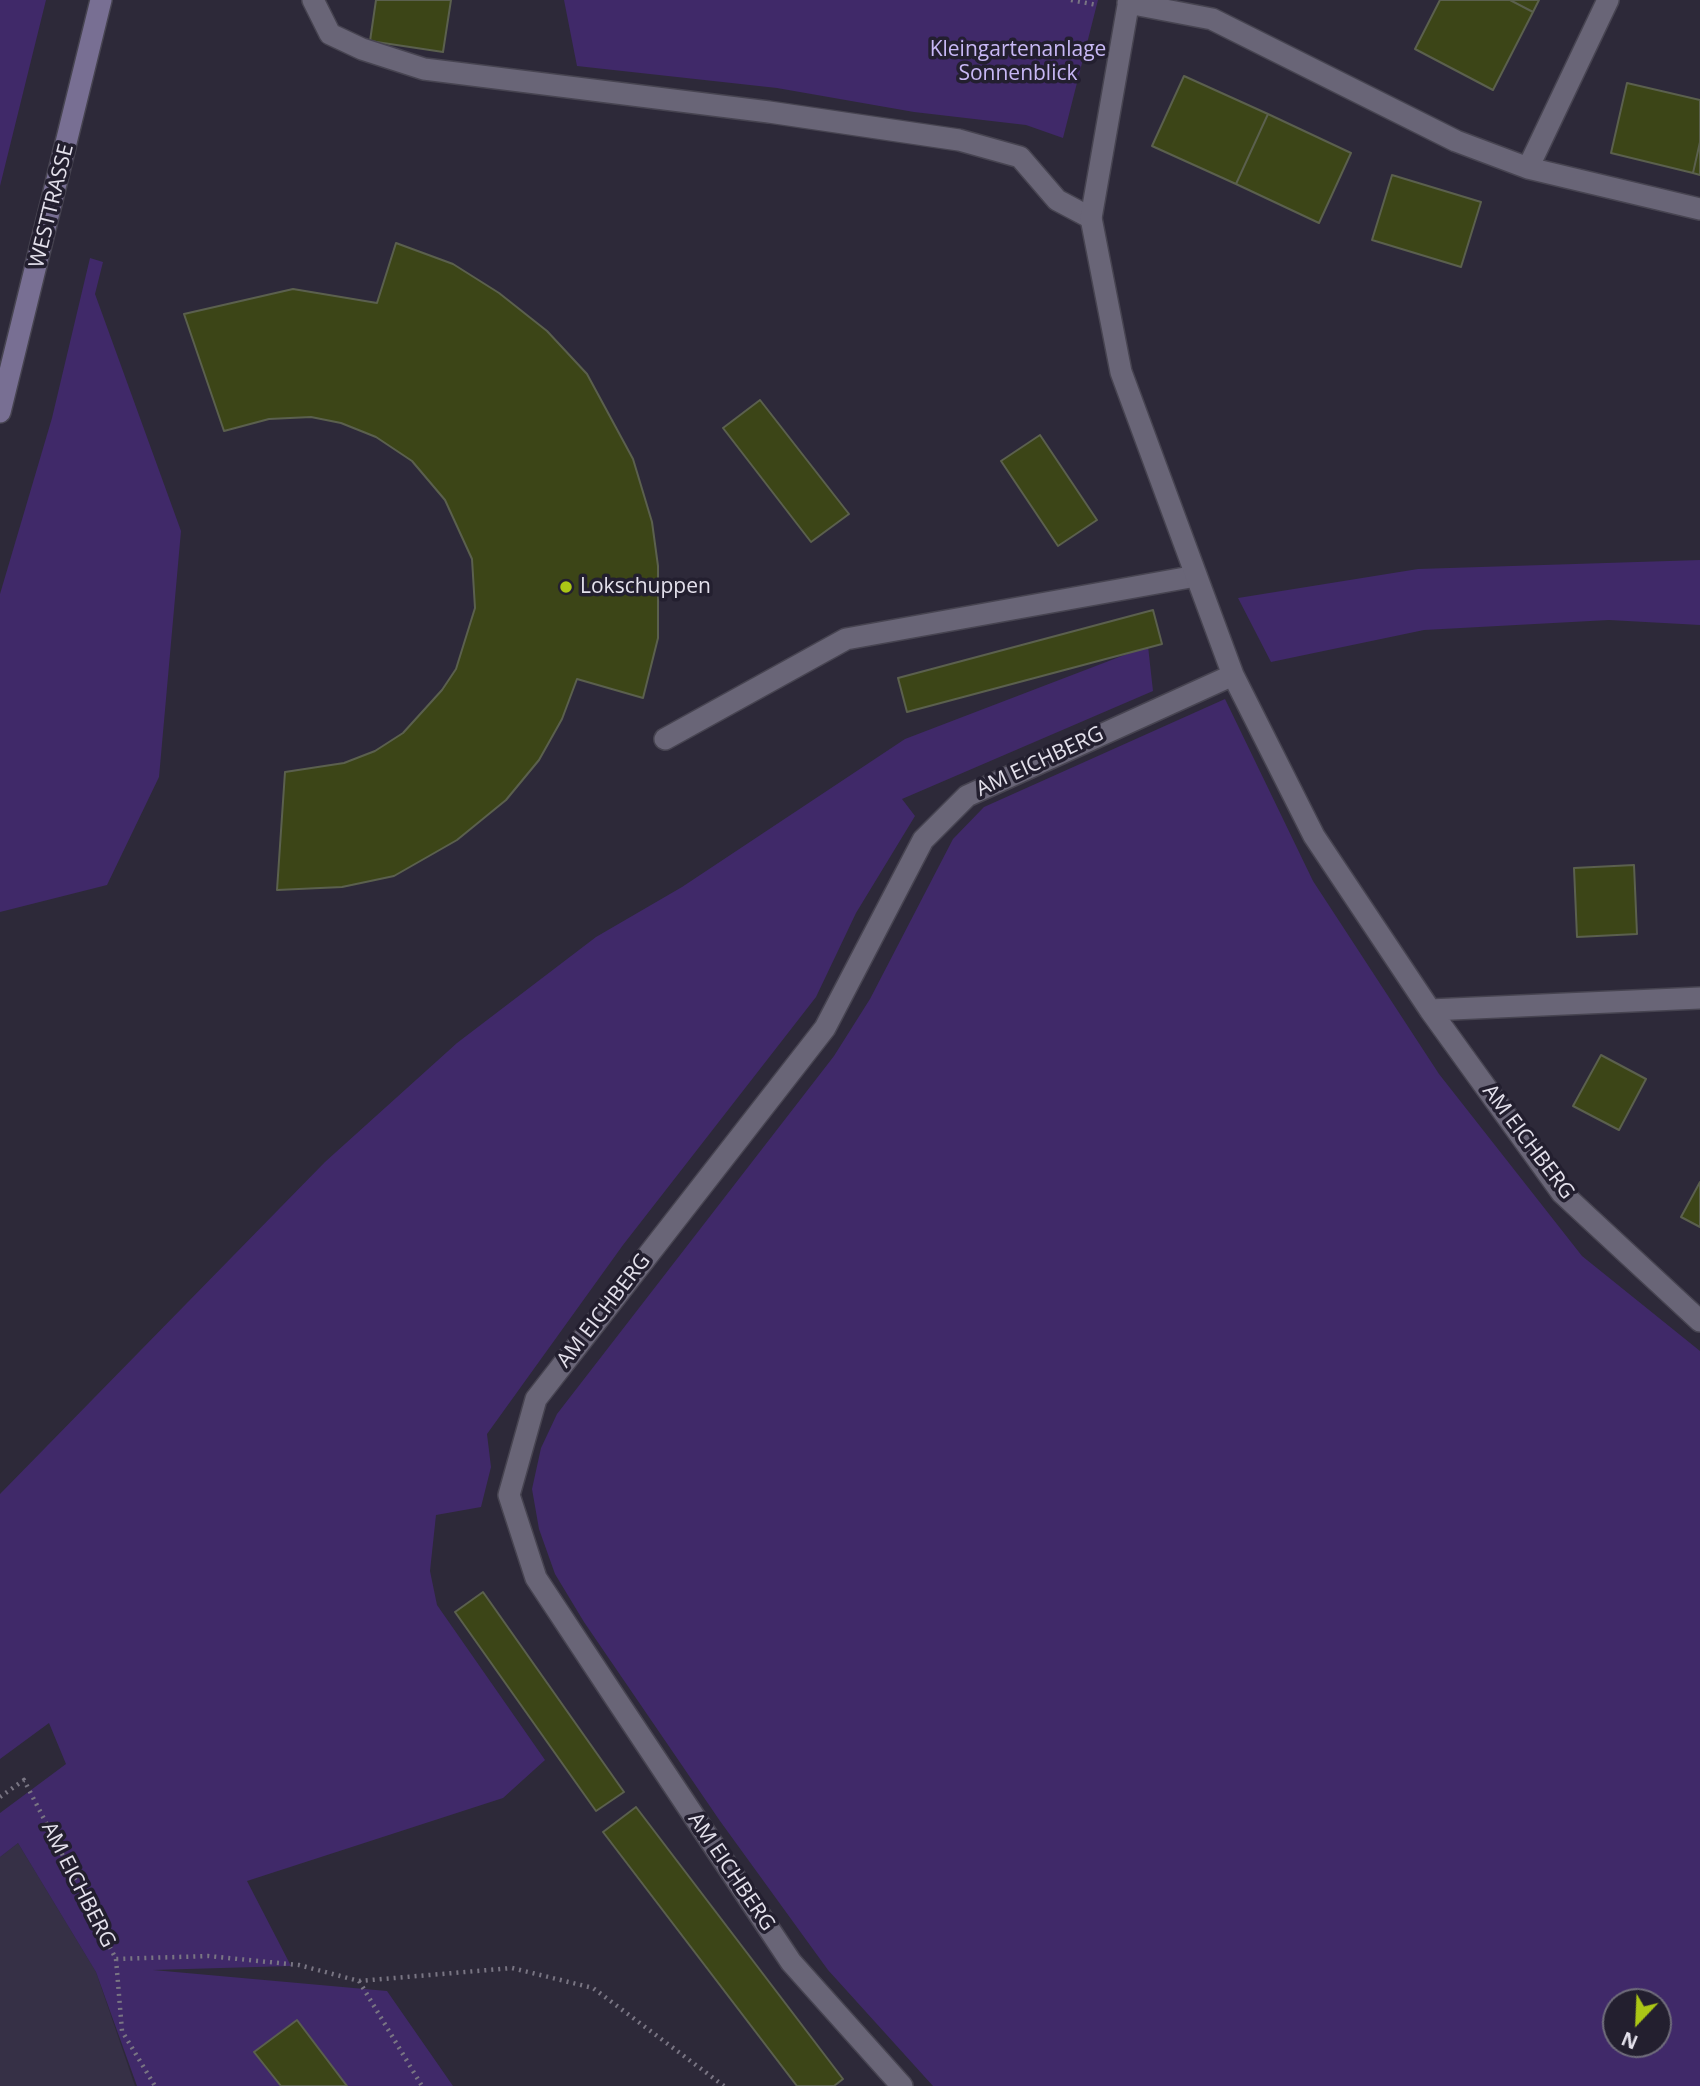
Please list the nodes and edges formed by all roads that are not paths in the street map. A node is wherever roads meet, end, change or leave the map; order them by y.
1 (101, 0) edge
2 (313, 0) edge
3 (1608, 0) edge
4 (1128, 1) edge
5 (1528, 168) junction
6 (1700, 209) edge
7 (1091, 218) junction
8 (0, 412) edge
9 (1196, 576) junction
10 (1233, 675) junction
11 (665, 739) dead end
12 (1700, 998) edge
13 (1430, 1010) junction
14 (1700, 1321) edge
15 (901, 2086) edge

1 - 8 main road, WESTTRASSE
2 - 7 street
3 - 5 street
4 - 5 street
4 - 7 street, AM EICHBERG
5 - 6 street
7 - 9 street, AM EICHBERG
9 - 10 street, AM EICHBERG
9 - 11 street
10 - 13 street, AM EICHBERG
10 - 15 street, AM EICHBERG
12 - 13 street
13 - 14 street, AM EICHBERG

